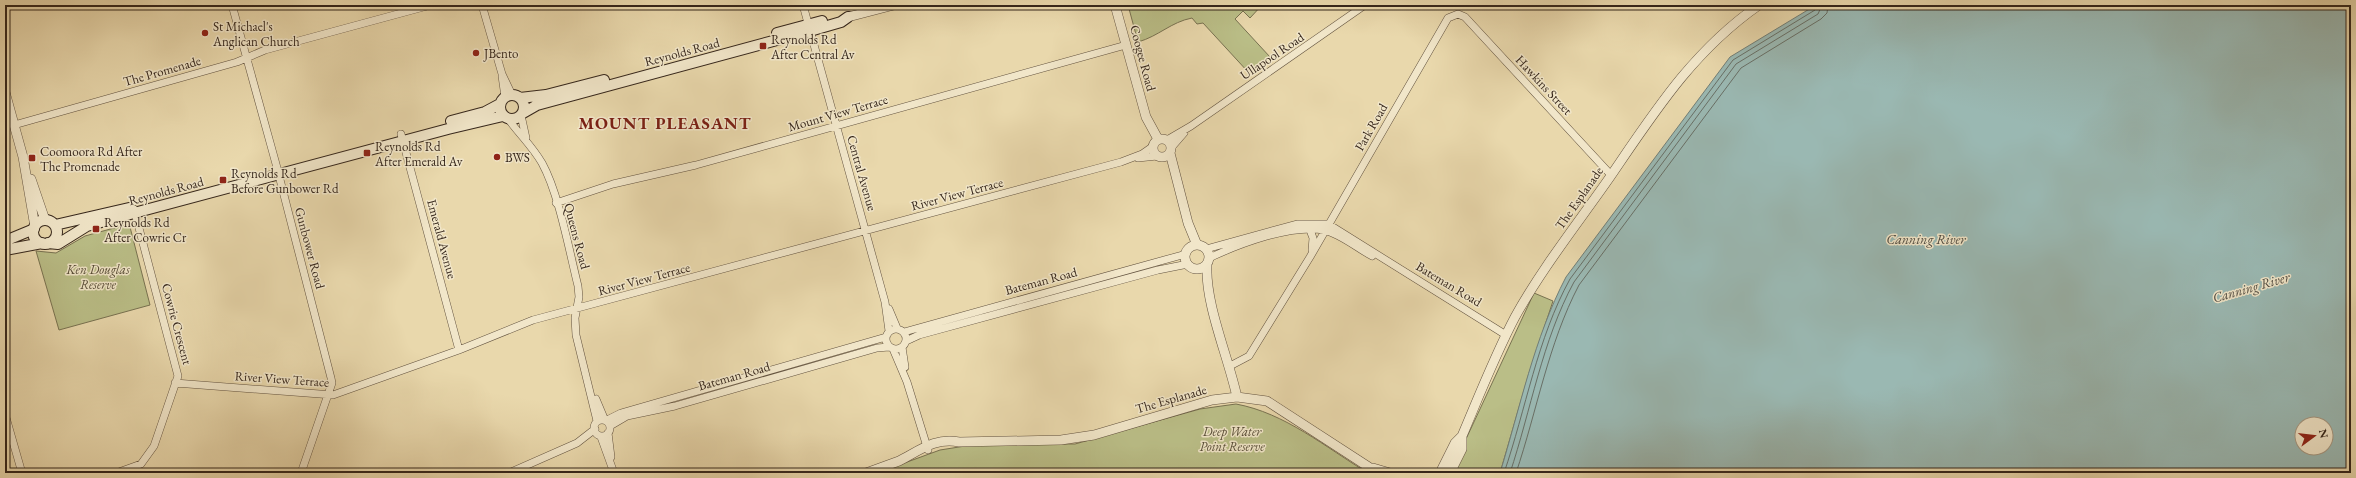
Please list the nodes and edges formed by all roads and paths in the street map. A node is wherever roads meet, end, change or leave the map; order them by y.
1 (232, 5) edge
2 (431, 5) edge
3 (482, 5) edge
4 (803, 5) edge
5 (894, 5) edge
6 (1115, 5) edge
7 (1365, 5) edge
8 (1760, 5) edge
9 (1458, 14) joint
10 (848, 17) joint
11 (809, 28) junction
12 (1126, 45) junction
13 (246, 57) junction
14 (5, 92) edge
15 (562, 95) junction
16 (509, 98) junction
17 (522, 114) junction
18 (506, 118) junction
19 (14, 125) junction
20 (836, 126) junction
21 (402, 137) junction
22 (526, 138) junction
23 (1162, 148) junction
24 (23, 157) junction
25 (278, 172) junction
26 (1611, 175) junction
27 (556, 203) junction
28 (134, 210) junction
29 (45, 220) junction
30 (55, 225) junction
31 (1326, 227) junction
32 (34, 228) junction
33 (1310, 230) junction
34 (866, 231) junction
35 (5, 241) edge
36 (45, 243) junction
37 (1191, 248) junction
38 (1206, 249) junction
39 (5, 250) edge
40 (1310, 257) junction
41 (1208, 261) junction
42 (1188, 264) junction
43 (1197, 269) junction
44 (1206, 287) junction
45 (885, 302) junction
46 (578, 309) junction
47 (900, 330) junction
48 (887, 334) junction
49 (1506, 335) junction
50 (904, 344) junction
51 (891, 348) junction
52 (459, 350) junction
53 (1230, 366) junction
54 (907, 382) junction
55 (175, 383) junction
56 (328, 396) junction
57 (1237, 396) junction
58 (5, 414) edge
59 (605, 424) junction
60 (598, 434) junction
61 (1462, 436) junction
62 (927, 448) junction
63 (1375, 471) edge
64 (614, 472) edge
65 (22, 473) edge
66 (116, 473) edge
67 (301, 473) edge
68 (509, 473) edge
69 (866, 473) edge
70 (1390, 473) edge
71 (1440, 473) edge
72 (1450, 473) edge

1 - 13 street, Gunbower Road
2 - 13 street, The Promenade
3 - 16 street
4 - 11 street, Central Avenue
5 - 10 street, Reynolds Road
6 - 12 street, Coogee Road
7 - 23 street, Ullapool Road
8 - 26 street, The Esplanade
9 - 26 street, Hawkins Street
9 - 31 street, Park Road
10 - 11 main road, Reynolds Road
11 - 15 main road, Reynolds Road
11 - 20 street, Central Avenue
12 - 20 street, Mount View Terrace
12 - 23 street, Coogee Road
13 - 19 street, The Promenade
13 - 25 street, Gunbower Road
14 - 19 street
15 - 16 main road, Reynolds Road
15 - 17 main road, Reynolds Road
16 - 17 main road
16 - 18 main road
16 - 21 main road, Reynolds Road
17 - 18 main road, Reynolds Road
17 - 22 street, Queens Road
18 - 21 main road, Reynolds Road
18 - 22 street, Queens Road
19 - 24 street
20 - 27 street, Mount View Terrace
20 - 34 street, Central Avenue
21 - 25 main road, Reynolds Road
21 - 52 street, Emerald Avenue
22 - 27 street, Queens Road
23 - 34 street, River View Terrace
23 - 37 street, Coogee Road
24 - 29 street
24 - 32 street
25 - 28 main road, Reynolds Road
25 - 56 street, Gunbower Road
26 - 49 street, The Esplanade
27 - 46 street, Queens Road
28 - 30 main road, Reynolds Road
28 - 36 main road, Reynolds Road
28 - 55 street, Cowrie Crescent
29 - 30 main road
29 - 32 main road
30 - 36 main road
31 - 33 street, Bateman Road
31 - 38 street, Bateman Road
31 - 40 street, Park Road
31 - 49 street, Bateman Road
32 - 35 main road
32 - 36 main road
33 - 40 street, Park Road
33 - 41 street, Bateman Road
34 - 45 street, Central Avenue
34 - 46 street, River View Terrace
36 - 39 main road, Reynolds Road
37 - 38 street
37 - 42 street
37 - 47 street, Bateman Road
38 - 41 street
40 - 53 street, Park Road
41 - 43 street, Bateman Road
41 - 44 street
42 - 43 street
42 - 50 street, Bateman Road
43 - 44 street
44 - 53 street
45 - 47 street, Central Avenue
45 - 48 street, Central Avenue
46 - 52 street, River View Terrace
46 - 59 street, Queens Road
47 - 48 street, Bateman Road
47 - 50 street, Central Avenue
48 - 51 street, Central Avenue
48 - 59 street, Bateman Road
49 - 61 street, The Esplanade
50 - 51 street, Bateman Road
50 - 54 street
51 - 54 street
51 - 59 street, Bateman Road
52 - 56 street, River View Terrace
53 - 57 street
54 - 62 street
55 - 56 street, River View Terrace
55 - 66 street, Cowrie Crescent
56 - 67 street, Gunbower Road
57 - 62 street, The Esplanade
57 - 63 street, The Esplanade
58 - 65 street
59 - 60 street, Bateman Road
59 - 60 street
59 - 64 street, Queens Road
60 - 64 street, Queens Road
60 - 68 street, Bateman Road
61 - 71 street, The Esplanade
61 - 72 street, The Esplanade
62 - 69 street, The Esplanade
63 - 70 street, The Esplanade

